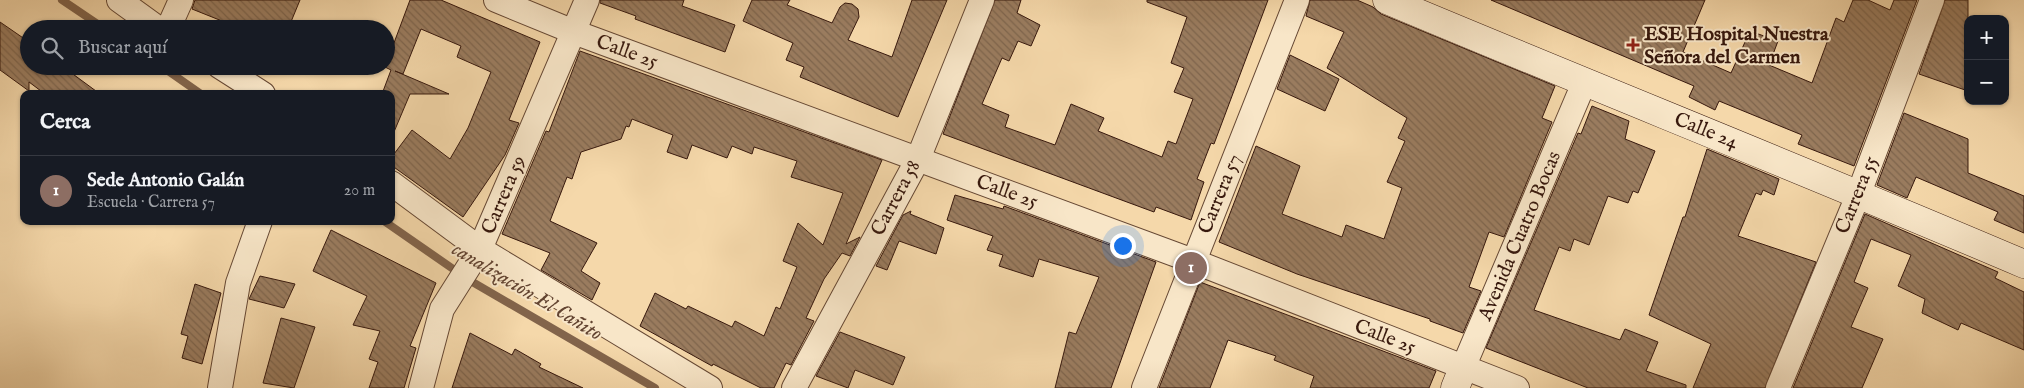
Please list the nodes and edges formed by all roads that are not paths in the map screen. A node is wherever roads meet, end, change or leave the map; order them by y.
1 (119, 0) edge
2 (181, 0) edge
3 (496, 0) edge
4 (587, 0) edge
5 (982, 0) edge
6 (1297, 0) edge
7 (1387, 0) edge
8 (1932, 0) edge
9 (147, 20) edge
10 (172, 20) edge
11 (574, 32) junction
12 (233, 75) edge
13 (1584, 83) junction
14 (257, 90) edge
15 (918, 159) junction
16 (395, 186) edge
17 (1859, 193) junction
18 (259, 225) edge
19 (478, 252) junction
20 (1193, 261) junction
21 (2024, 264) edge
22 (1459, 378) edge
23 (220, 388) edge
24 (421, 388) edge
25 (710, 388) edge
26 (794, 388) edge
27 (1144, 388) edge
28 (1517, 388) edge
29 (1778, 388) edge

1 - 9 street
2 - 10 street
3 - 11 street, Calle 25
4 - 11 street, Carrera 59
5 - 15 street, Carrera 58
6 - 20 street, Carrera 57
7 - 13 main road, Calle 24
8 - 17 street, Carrera 55
11 - 15 street, Calle 25
11 - 19 street, Carrera 59
12 - 14 street
13 - 17 main road, Calle 24
13 - 22 street, Avenida Cuatro Bocas
15 - 20 street, Calle 25
15 - 26 street, Carrera 58
16 - 19 street
17 - 21 main road, Calle 24
17 - 29 street, Carrera 55
18 - 23 street
19 - 24 street, Carrera 59
19 - 25 street
20 - 22 street, Calle 25
20 - 27 street, Carrera 57
22 - 28 street, Calle 25

